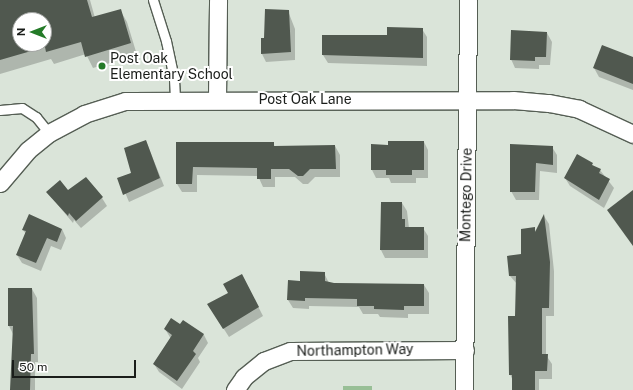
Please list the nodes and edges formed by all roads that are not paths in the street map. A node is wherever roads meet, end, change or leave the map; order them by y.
1 (153, 0) edge
2 (218, 0) edge
3 (468, 0) edge
4 (175, 99) junction
5 (217, 99) junction
6 (467, 100) junction
7 (0, 110) edge
8 (49, 133) junction
9 (633, 134) edge
10 (0, 184) edge
11 (465, 350) junction
12 (234, 390) edge
13 (464, 390) edge

1 - 4 lane
2 - 5 street
3 - 6 street, Montego Drive
4 - 5 street, Post Oak Lane
4 - 8 street, Post Oak Lane
5 - 6 street, Post Oak Lane
6 - 9 street, Post Oak Lane
6 - 11 street, Montego Drive
7 - 8 lane
8 - 10 street, Post Oak Lane
11 - 12 street, Northampton Way
11 - 13 street, Montego Drive

